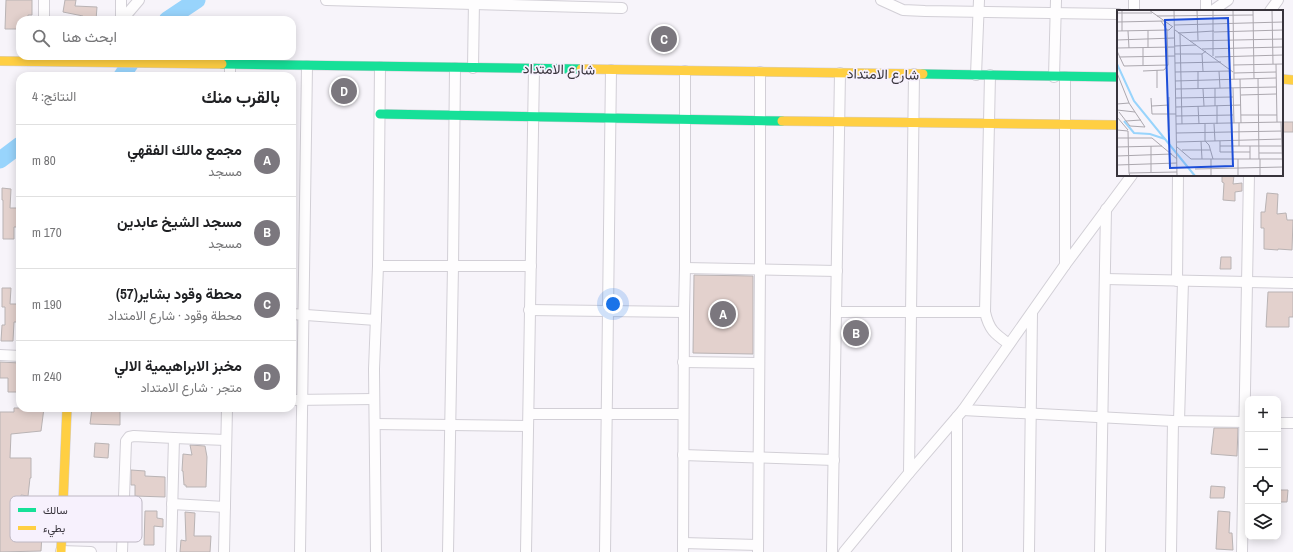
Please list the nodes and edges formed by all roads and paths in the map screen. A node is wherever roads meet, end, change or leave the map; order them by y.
1 (44, 0) edge
2 (121, 0) edge
3 (139, 0) edge
4 (326, 0) edge
5 (881, 0) edge
6 (979, 0) edge
7 (1056, 0) edge
8 (1228, 0) edge
9 (1278, 0) edge
10 (394, 1) edge
11 (474, 2) edge
12 (548, 3) edge
13 (903, 5) edge
14 (622, 8) dead end
15 (1213, 10) edge
16 (1271, 10) edge
17 (978, 12) junction
18 (1055, 14) junction
19 (1117, 14) edge
20 (44, 16) edge
21 (121, 16) edge
22 (125, 16) edge
23 (22, 60) edge
24 (75, 60) edge
25 (0, 61) edge
26 (185, 63) junction
27 (230, 65) junction
28 (307, 66) junction
29 (380, 67) junction
30 (455, 68) junction
31 (473, 68) junction
32 (534, 69) junction
33 (612, 70) junction
34 (685, 71) junction
35 (179, 72) dead end
36 (230, 72) edge
37 (760, 72) junction
38 (840, 73) junction
39 (914, 74) junction
40 (976, 75) junction
41 (990, 76) junction
42 (1054, 77) junction
43 (1065, 77) junction
44 (1117, 77) edge
45 (380, 114) junction
46 (455, 116) junction
47 (534, 117) junction
48 (611, 117) junction
49 (685, 118) junction
50 (760, 120) junction
51 (839, 122) junction
52 (914, 122) junction
53 (988, 123) junction
54 (1065, 124) junction
55 (1117, 125) edge
56 (1131, 176) edge
57 (1178, 176) edge
58 (1249, 176) edge
59 (1106, 209) junction
60 (1065, 265) junction
61 (378, 266) junction
62 (453, 266) junction
63 (530, 266) junction
64 (685, 268) junction
65 (760, 269) junction
66 (837, 271) junction
67 (1105, 279) junction
68 (1180, 281) junction
69 (1248, 282) junction
70 (1293, 283) edge
71 (529, 310) junction
72 (608, 311) junction
73 (684, 312) junction
74 (836, 312) junction
75 (985, 312) junction
76 (911, 313) junction
77 (1032, 313) junction
78 (296, 314) edge
79 (304, 314) junction
80 (376, 320) junction
81 (1009, 344) junction
82 (0, 355) edge
83 (16, 356) edge
84 (683, 362) junction
85 (759, 363) junction
86 (1246, 396) edge
87 (374, 399) junction
88 (297, 400) edge
89 (67, 412) edge
90 (227, 412) edge
91 (960, 413) junction
92 (529, 414) junction
93 (606, 414) junction
94 (683, 414) junction
95 (1031, 414) junction
96 (1103, 417) junction
97 (1176, 421) junction
98 (1245, 422) edge
99 (1281, 423) edge
100 (1293, 423) edge
101 (375, 424) junction
102 (450, 426) junction
103 (528, 426) junction
104 (1246, 432) edge
105 (174, 438) junction
106 (226, 440) junction
107 (683, 455) junction
108 (758, 457) junction
109 (834, 460) junction
110 (908, 473) junction
111 (63, 496) edge
112 (124, 496) edge
113 (172, 504) junction
114 (225, 507) junction
115 (61, 542) edge
116 (122, 542) edge
117 (683, 548) edge
118 (758, 549) edge
119 (61, 552) edge
120 (91, 552) edge
121 (122, 552) edge
122 (171, 552) edge
123 (224, 552) edge
124 (300, 552) edge
125 (376, 552) edge
126 (448, 552) edge
127 (526, 552) edge
128 (605, 552) edge
129 (832, 552) edge
130 (844, 552) edge
131 (957, 552) edge
132 (1029, 552) edge
133 (1100, 552) edge
134 (1172, 552) edge
135 (1242, 552) edge

1 - 20 street
2 - 21 street
3 - 22 street
4 - 10 street
5 - 13 street
6 - 17 street
7 - 18 street
8 - 15 street
9 - 16 street
10 - 11 street
11 - 12 street
11 - 31 street
12 - 14 street
13 - 17 street
17 - 18 street
17 - 40 street
18 - 19 street
18 - 42 street
23 - 25 street, شارع الامتداد
24 - 26 street, شارع الامتداد
26 - 27 street, شارع الامتداد
26 - 35 street
27 - 28 street, شارع الامتداد
27 - 36 street
28 - 29 street, شارع الامتداد
28 - 79 street
29 - 30 street, شارع الامتداد
29 - 45 street
30 - 31 street, شارع الامتداد
30 - 46 street
31 - 32 street, شارع الامتداد
32 - 33 street, شارع الامتداد
32 - 47 street
33 - 34 street, شارع الامتداد
33 - 48 street
34 - 37 street, شارع الامتداد
34 - 49 street
37 - 38 street, شارع الامتداد
37 - 50 street
38 - 39 street, شارع الامتداد
38 - 51 street
39 - 40 street, شارع الامتداد
39 - 52 street
40 - 41 street, شارع الامتداد
41 - 42 street, شارع الامتداد
41 - 53 street
42 - 43 street, شارع الامتداد
43 - 44 street, شارع الامتداد
43 - 54 street
45 - 46 street
45 - 61 street
46 - 47 street
46 - 62 street
47 - 48 street
47 - 63 street
48 - 49 street
48 - 72 street
49 - 50 street
49 - 64 street
50 - 51 street
50 - 65 street
51 - 52 street
51 - 66 street
52 - 53 street
52 - 76 street
53 - 54 street
53 - 75 street
54 - 55 street
54 - 60 street
56 - 59 street
57 - 68 street
58 - 69 street
59 - 60 street
59 - 67 street
60 - 77 street
61 - 62 street
61 - 80 street
62 - 63 street
62 - 102 street
63 - 71 street
64 - 65 street
64 - 73 street
65 - 66 street
65 - 85 street
66 - 74 street
67 - 68 street
67 - 96 street
68 - 69 street
68 - 97 street
69 - 70 street
69 - 86 street
71 - 72 street
71 - 92 street
72 - 73 street
72 - 93 street
73 - 84 street
74 - 76 street
74 - 109 street
75 - 76 street
75 - 81 street
76 - 110 street
77 - 81 street
77 - 95 street
78 - 79 street
79 - 80 street
79 - 88 street
80 - 87 street
81 - 91 street
82 - 83 street
84 - 85 street
84 - 94 street
85 - 108 street
87 - 88 street
87 - 101 street
88 - 124 street
89 - 111 street
90 - 106 street
91 - 95 street
91 - 110 street
91 - 131 street
92 - 93 street
92 - 103 street
93 - 94 street
93 - 128 street
94 - 107 street
95 - 96 street
95 - 132 street
96 - 97 street
96 - 133 street
97 - 98 street
97 - 134 street
99 - 100 street
101 - 102 street
101 - 125 street
102 - 103 street
102 - 126 street
103 - 127 street
104 - 135 street
105 - 106 street
105 - 112 street
105 - 113 street
106 - 114 street
107 - 108 street
107 - 117 street
108 - 109 street
108 - 118 street
109 - 129 street
110 - 130 street
113 - 114 street
113 - 122 street
114 - 123 street
115 - 119 street
116 - 121 street
117 - 118 street
119 - 120 street

